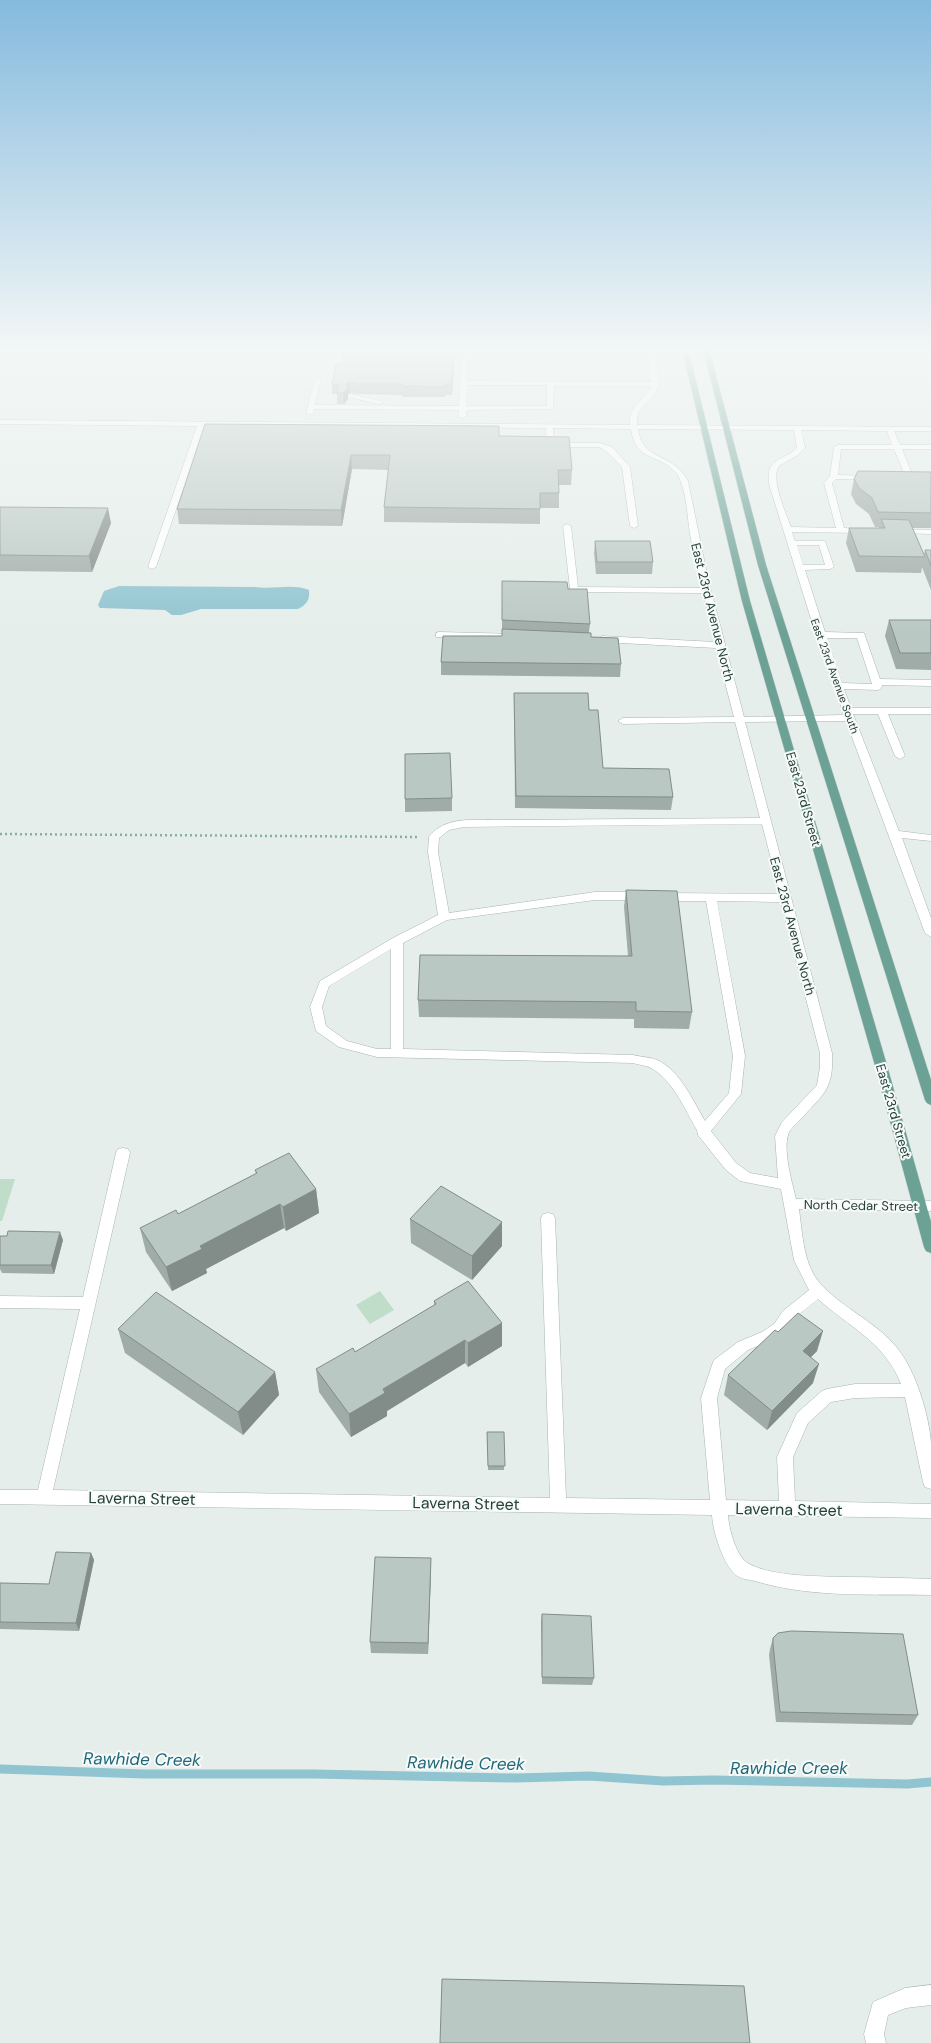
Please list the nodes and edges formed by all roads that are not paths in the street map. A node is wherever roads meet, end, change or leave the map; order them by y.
1 (195, 444) edge
2 (564, 444) edge
3 (638, 444) edge
4 (707, 444) edge
5 (731, 444) edge
6 (800, 444) edge
7 (897, 446) junction
8 (931, 447) edge
9 (834, 477) junction
10 (882, 478) edge
11 (931, 479) edge
12 (567, 526) dead end
13 (634, 526) dead end
14 (787, 530) junction
15 (841, 530) junction
16 (871, 531) edge
17 (886, 531) edge
18 (931, 532) edge
19 (791, 543) junction
20 (152, 567) dead end
21 (798, 568) junction
22 (707, 591) junction
23 (439, 635) dead end
24 (820, 635) junction
25 (524, 637) edge
26 (595, 639) edge
27 (720, 644) junction
28 (876, 682) junction
29 (931, 683) edge
30 (838, 686) junction
31 (882, 711) junction
32 (931, 711) edge
33 (848, 714) junction
34 (810, 719) junction
35 (623, 720) dead end
36 (740, 720) junction
37 (780, 720) junction
38 (900, 756) dead end
39 (766, 821) junction
40 (895, 834) junction
41 (931, 838) edge
42 (711, 897) junction
43 (786, 898) junction
44 (444, 917) junction
45 (931, 933) edge
46 (398, 940) junction
47 (397, 1054) junction
48 (931, 1100) edge
49 (704, 1132) junction
50 (122, 1153) dead end
51 (786, 1185) junction
52 (791, 1204) junction
53 (926, 1206) edge
54 (548, 1218) dead end
55 (931, 1247) edge
56 (819, 1290) junction
57 (0, 1302) edge
58 (89, 1303) junction
59 (910, 1390) junction
60 (931, 1482) edge
61 (0, 1497) edge
62 (44, 1497) junction
63 (558, 1504) junction
64 (718, 1507) junction
65 (788, 1509) junction
66 (931, 1512) edge
67 (931, 1587) edge
68 (931, 1995) edge
69 (876, 2043) edge

1 - 20 street
2 - 13 street
3 - 22 street, East 23rd Avenue North
4 - 37 main road, East 23rd Street
5 - 34 main road
6 - 14 street, East 23rd Avenue South
7 - 8 street
7 - 9 street
7 - 11 street
9 - 10 street
9 - 15 street
12 - 22 street
14 - 15 street
14 - 19 street, East 23rd Avenue South
15 - 16 street
17 - 18 street
19 - 21 street, East 23rd Avenue South
19 - 21 street
21 - 24 street, East 23rd Avenue South
22 - 27 street, East 23rd Avenue North
23 - 25 street
24 - 28 street
24 - 30 street, East 23rd Avenue South
26 - 27 street
27 - 36 street, East 23rd Avenue North
28 - 29 street
28 - 30 street
30 - 33 street, East 23rd Avenue South
31 - 32 street
31 - 33 street
31 - 38 street
33 - 34 street
33 - 40 street, East 23rd Avenue South
34 - 37 street
34 - 48 main road
35 - 36 street
36 - 37 street
36 - 39 street, East 23rd Avenue North
37 - 53 main road, East 23rd Street
39 - 43 street, East 23rd Avenue North
39 - 44 street
40 - 41 street
40 - 45 street, East 23rd Avenue South
42 - 43 street
42 - 44 street
42 - 49 street
43 - 51 street, East 23rd Avenue North
44 - 46 street
46 - 47 street
46 - 47 street
47 - 49 street
49 - 51 street
50 - 58 street
51 - 52 street, East 23rd Avenue North
52 - 53 street, North Cedar Street
52 - 56 street, East 23rd Avenue North
53 - 55 main road, East 23rd Street
54 - 63 street
56 - 59 street, East 23rd Avenue North
56 - 64 street
57 - 58 street
58 - 62 street
59 - 60 street, East 23rd Avenue North
59 - 65 street
61 - 62 street, Laverna Street
62 - 63 street, Laverna Street
63 - 64 street, Laverna Street
64 - 65 street, Laverna Street
64 - 67 street
65 - 66 street, Laverna Street
68 - 69 street

